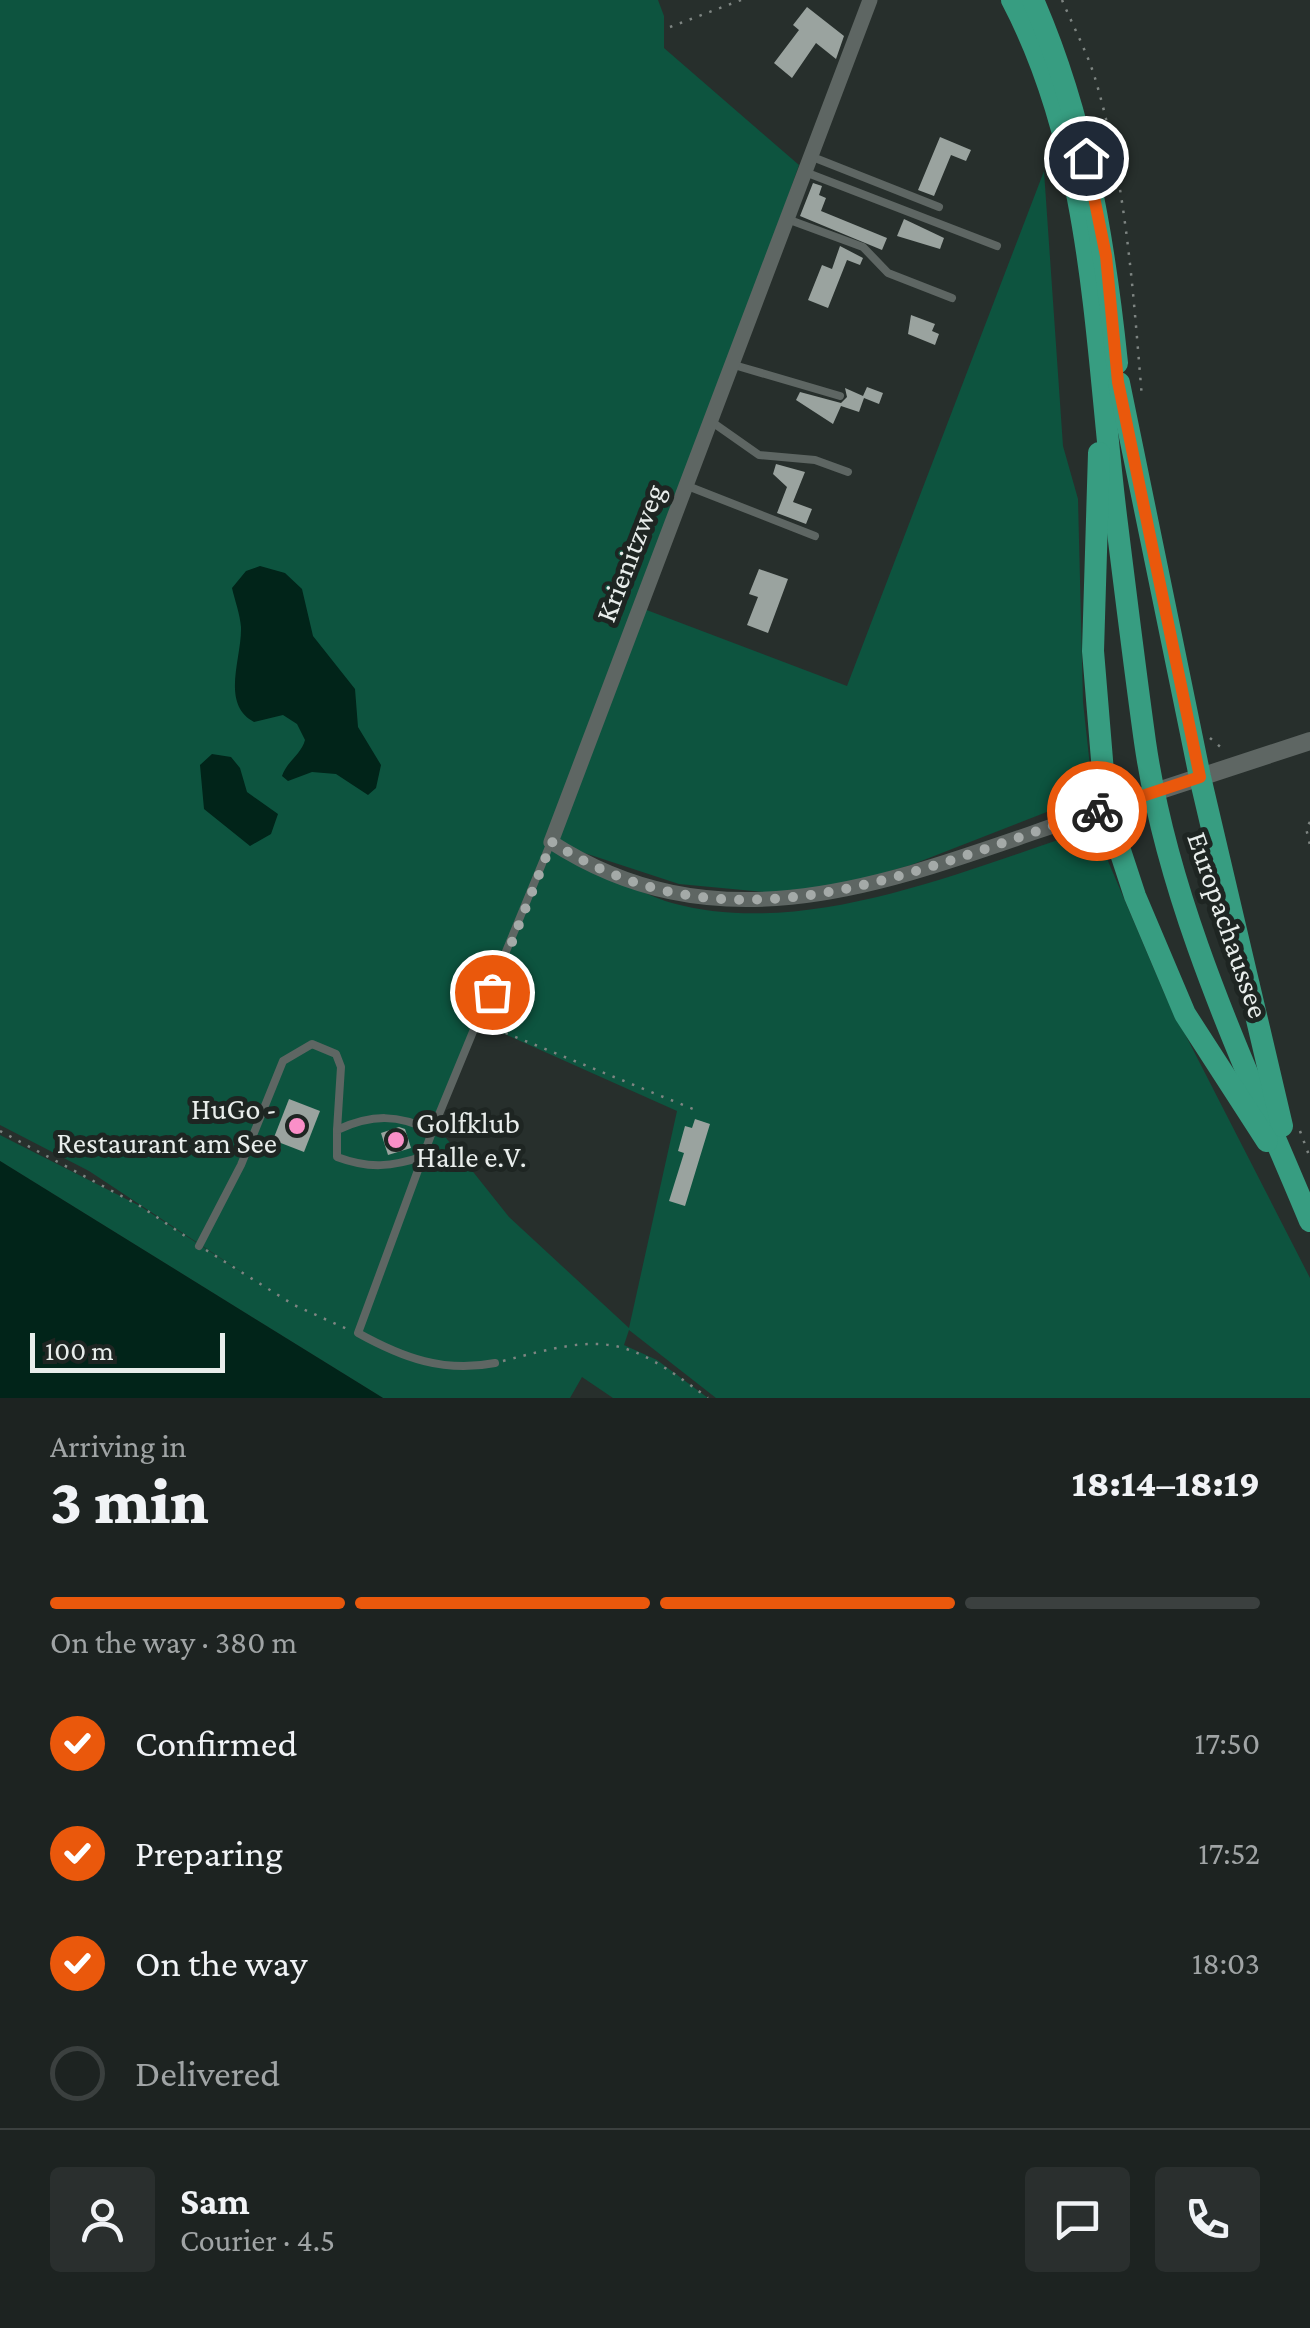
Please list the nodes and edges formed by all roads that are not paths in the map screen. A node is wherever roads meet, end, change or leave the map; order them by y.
1 (870, 0) edge
2 (1012, 0) edge
3 (1033, 0) edge
4 (808, 164) junction
5 (939, 206) dead end
6 (786, 219) junction
7 (997, 246) dead end
8 (952, 298) dead end
9 (731, 364) junction
10 (1112, 386) junction
11 (840, 396) dead end
12 (710, 421) junction
13 (848, 472) dead end
14 (685, 485) junction
15 (814, 536) dead end
16 (1200, 736) junction
17 (1310, 741) edge
18 (1230, 758) junction
19 (1192, 780) junction
20 (1116, 804) junction
21 (552, 842) junction
22 (434, 1127) junction
23 (337, 1130) junction
24 (424, 1156) junction
25 (1290, 1172) junction
26 (1310, 1221) edge
27 (199, 1246) road end
28 (496, 1363) road end

1 - 4 street, Krienitzweg
2 - 10 main road, Europachaussee
3 - 10 main road, Europachaussee
4 - 5 lane
4 - 6 street, Krienitzweg
4 - 7 lane
6 - 8 lane
6 - 9 street, Krienitzweg
9 - 11 lane
9 - 12 street, Krienitzweg
10 - 16 main road
10 - 20 main road
10 - 25 main road, Europachaussee
12 - 13 lane
12 - 14 street, Krienitzweg
14 - 15 lane
14 - 21 street, Krienitzweg
16 - 18 street
16 - 19 main road
17 - 18 street
18 - 19 street
19 - 20 street
19 - 25 main road
20 - 21 street
20 - 25 main road
21 - 22 lane, Krienitzweg
22 - 23 lane
22 - 24 lane, Krienitzweg
23 - 24 lane
23 - 27 lane
24 - 28 lane, Krienitzweg
25 - 26 main road, Europachaussee

